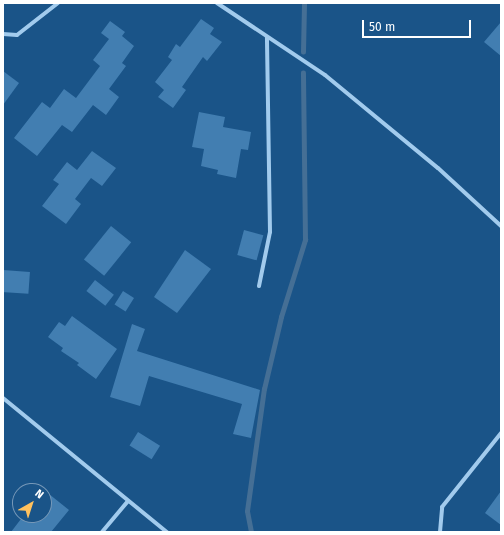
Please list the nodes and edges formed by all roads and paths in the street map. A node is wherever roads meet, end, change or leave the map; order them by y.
1 (58, 3) edge
2 (217, 3) edge
3 (3, 34) edge
4 (267, 37) junction
5 (501, 226) edge
6 (259, 286) dead end
7 (3, 398) edge
8 (501, 433) edge
9 (128, 502) junction
10 (102, 532) edge
11 (167, 532) edge
12 (440, 532) edge

1 - 3 street
2 - 4 street
4 - 5 street
4 - 6 street
7 - 9 street
8 - 12 street
9 - 10 street
9 - 11 street

